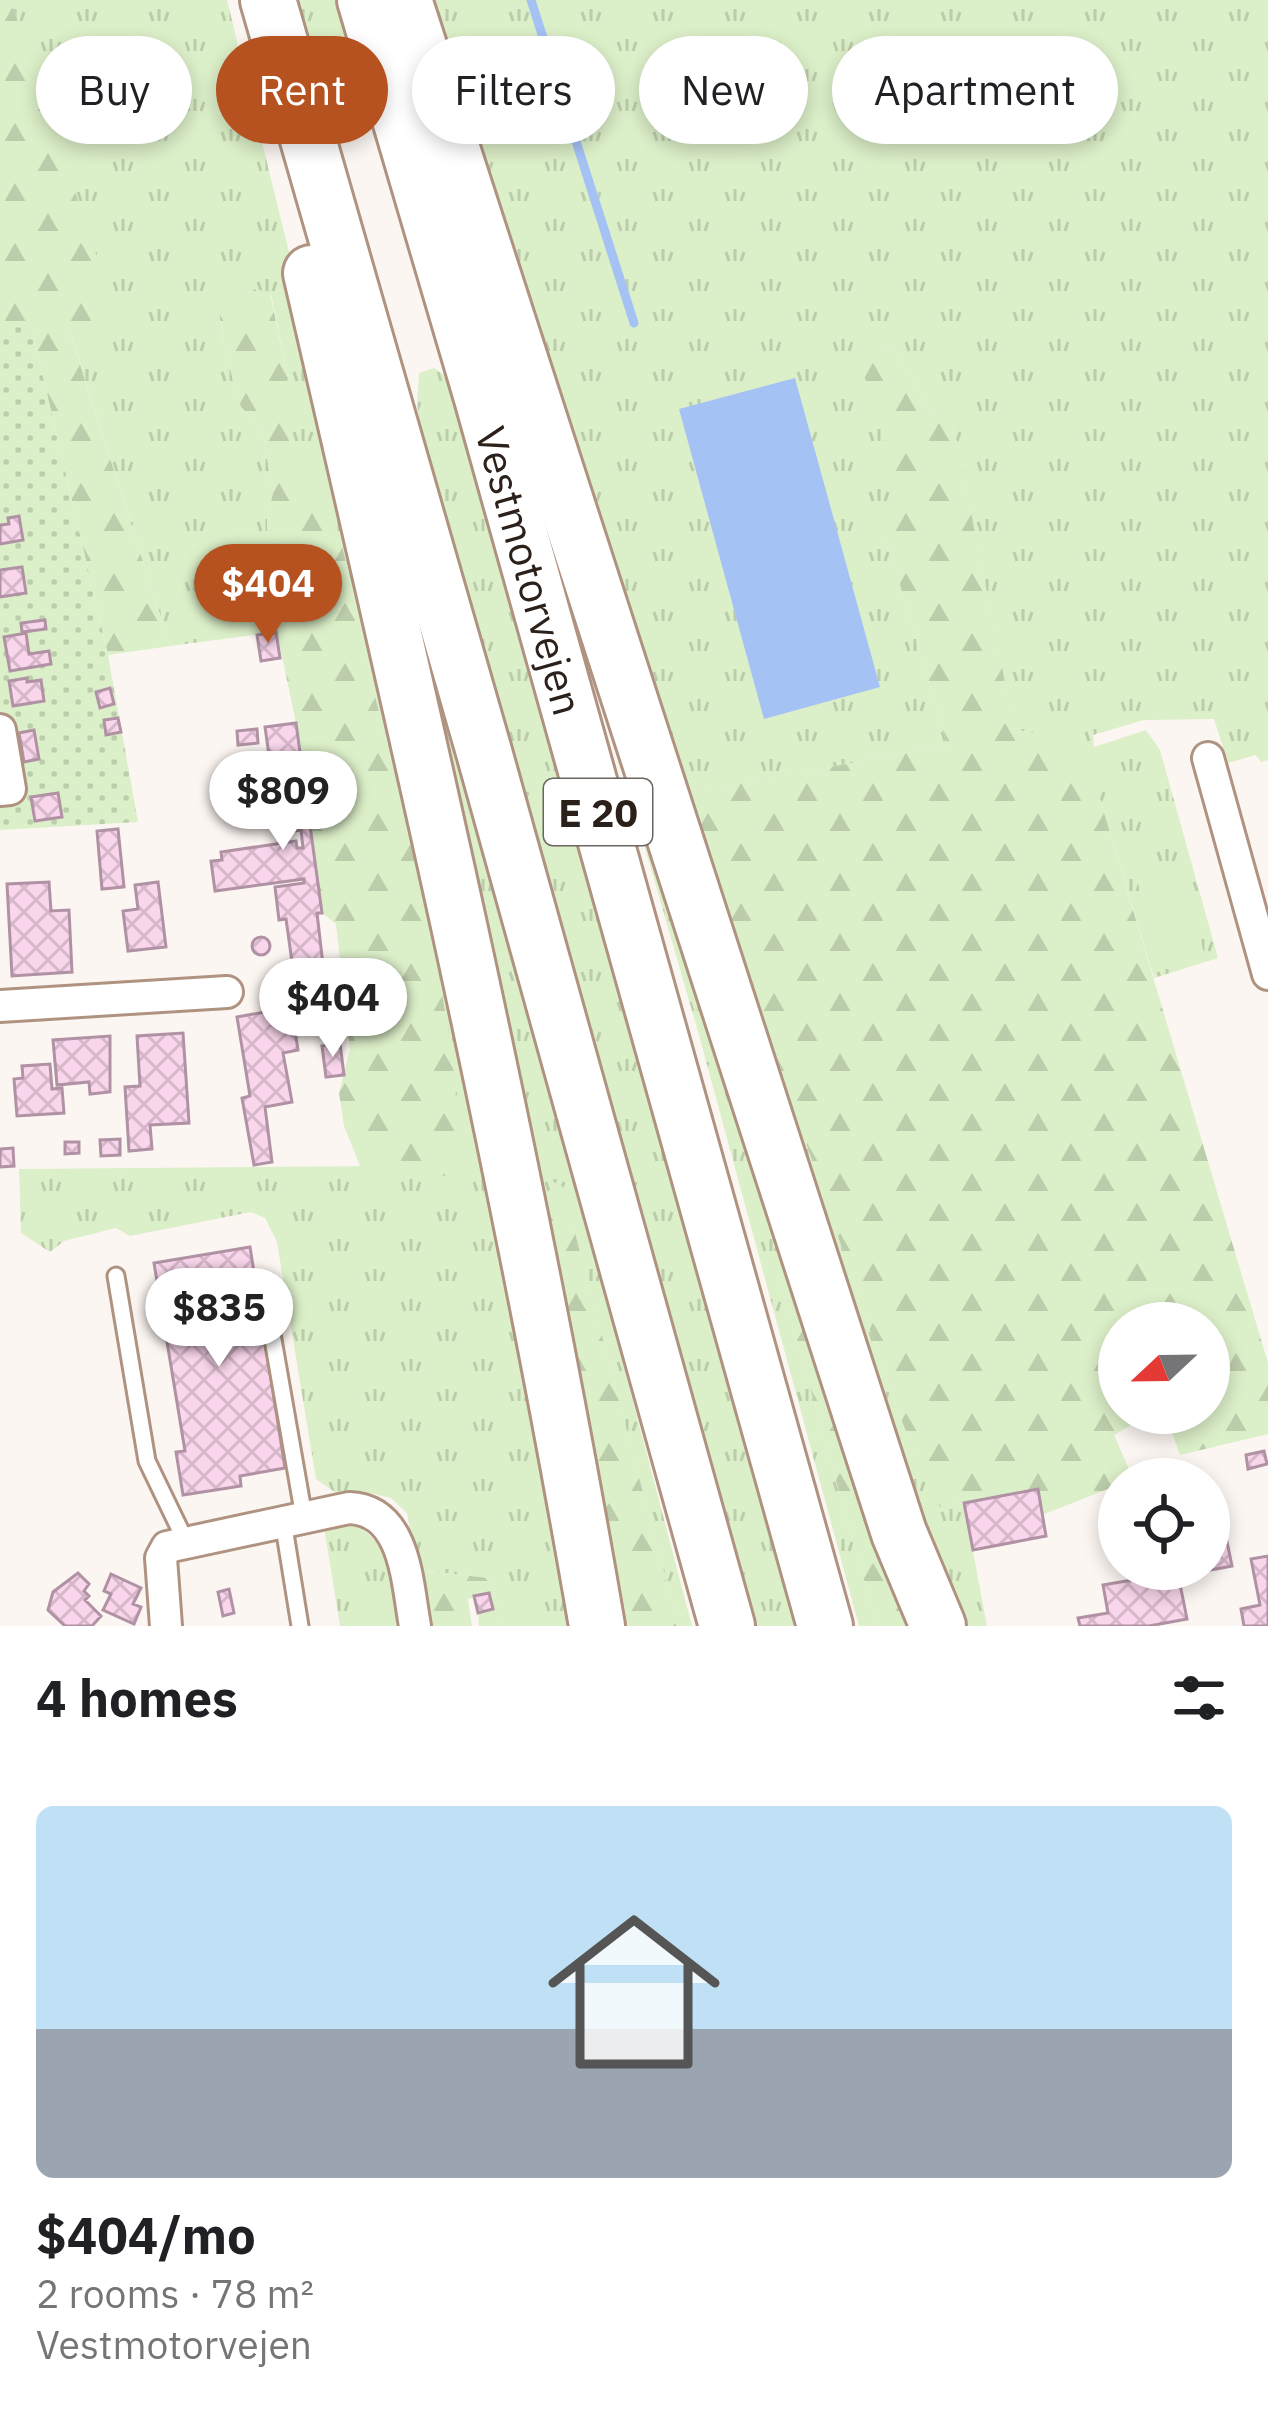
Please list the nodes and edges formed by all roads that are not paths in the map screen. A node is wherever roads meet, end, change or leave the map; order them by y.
1 (264, 0) edge
2 (365, 0) edge
3 (404, 0) edge
4 (0, 730) edge
5 (1208, 758) dead end
6 (0, 790) edge
7 (1268, 974) edge
8 (227, 992) dead end
9 (0, 1006) edge
10 (116, 1276) dead end
11 (267, 1305) dead end
12 (294, 1519) junction
13 (186, 1542) junction
14 (166, 1626) edge
15 (299, 1626) edge
16 (416, 1626) edge
17 (597, 1626) edge
18 (727, 1626) edge
19 (825, 1626) edge
20 (938, 1626) edge

1 - 17 highway
1 - 18 highway, E 20
2 - 19 highway, Vestmotorvejen / E 20
3 - 20 highway
4 - 6 street
5 - 7 street
8 - 9 street
10 - 13 lane
11 - 12 lane
12 - 13 street
12 - 15 lane
12 - 16 street
13 - 14 street

